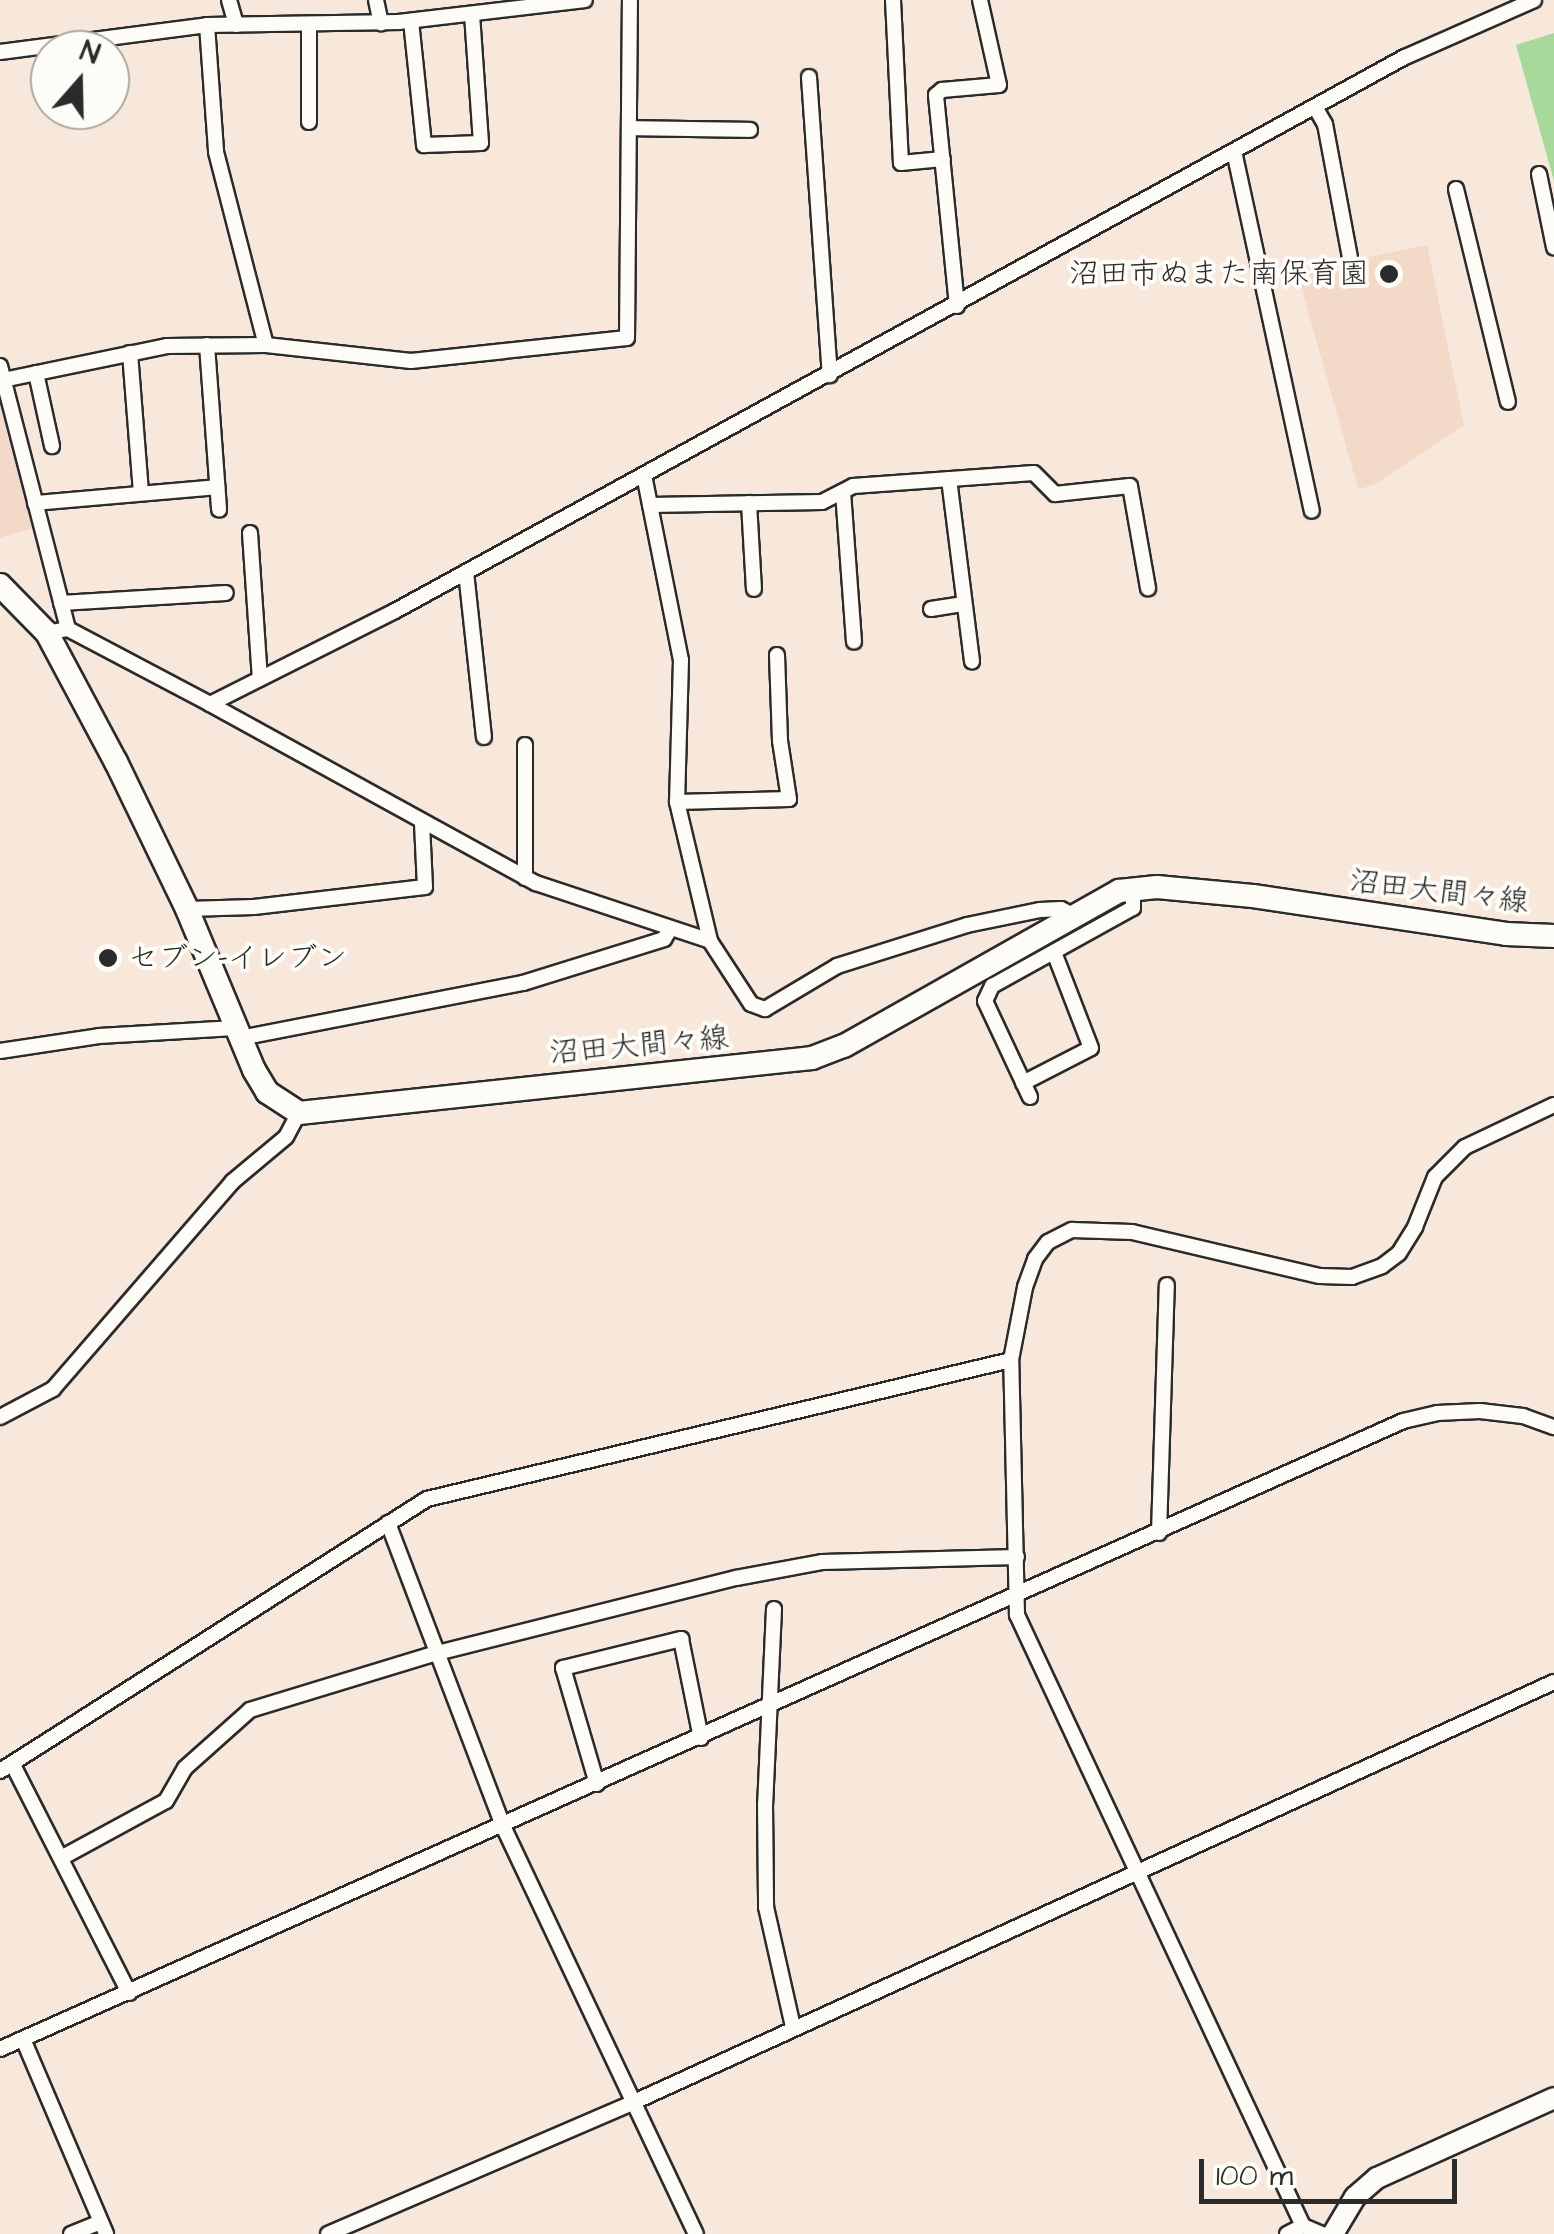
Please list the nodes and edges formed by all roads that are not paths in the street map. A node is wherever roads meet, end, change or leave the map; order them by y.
1 (229, 0) edge
2 (376, 0) edge
3 (585, 0) edge
4 (630, 0) edge
5 (893, 0) edge
6 (980, 0) edge
7 (1534, 0) edge
8 (472, 14) junction
9 (411, 21) junction
10 (381, 23) junction
11 (309, 24) junction
12 (207, 25) junction
13 (236, 25) junction
14 (0, 52) edge
15 (809, 77) dead end
16 (1315, 107) junction
17 (310, 122) dead end
18 (629, 128) junction
19 (750, 130) dead end
20 (1234, 151) junction
21 (942, 160) junction
22 (1539, 174) dead end
23 (1456, 189) dead end
24 (1554, 247) edge
25 (1350, 257) dead end
26 (957, 306) junction
27 (266, 345) junction
28 (206, 346) junction
29 (130, 353) junction
30 (2, 373) edge
31 (36, 373) junction
32 (830, 375) junction
33 (1508, 402) dead end
34 (52, 446) dead end
35 (644, 475) junction
36 (949, 479) junction
37 (217, 487) junction
38 (843, 492) junction
39 (142, 493) junction
40 (35, 503) junction
41 (749, 503) junction
42 (650, 505) junction
43 (219, 510) dead end
44 (1312, 512) dead end
45 (250, 533) dead end
46 (466, 572) junction
47 (0, 585) edge
48 (1148, 588) dead end
49 (754, 589) dead end
50 (226, 593) dead end
51 (62, 603) junction
52 (964, 604) junction
53 (931, 609) dead end
54 (58, 631) junction
55 (854, 642) dead end
56 (777, 655) dead end
57 (972, 662) dead end
58 (260, 679) junction
59 (210, 704) junction
60 (484, 737) dead end
61 (525, 745) dead end
62 (676, 802) junction
63 (422, 824) junction
64 (525, 878) junction
65 (1133, 890) junction
66 (186, 910) junction
67 (1075, 916) junction
68 (669, 931) junction
69 (1554, 936) edge
70 (710, 941) junction
71 (1054, 952) junction
72 (237, 1033) junction
73 (0, 1051) edge
74 (1554, 1105) edge
75 (298, 1112) junction
76 (1167, 1286) dead end
77 (1012, 1360) junction
78 (0, 1417) edge
79 (1554, 1427) edge
80 (388, 1523) junction
81 (1159, 1533) junction
82 (1017, 1557) junction
83 (1015, 1596) junction
84 (774, 1609) dead end
85 (437, 1653) junction
86 (1554, 1682) edge
87 (769, 1707) junction
88 (701, 1738) junction
89 (7, 1768) edge
90 (598, 1784) junction
91 (503, 1826) junction
92 (60, 1858) junction
93 (1138, 1872) junction
94 (129, 1992) junction
95 (793, 2027) junction
96 (22, 2040) junction
97 (0, 2050) edge
98 (1554, 2098) edge
99 (634, 2102) junction
100 (1303, 2226) junction
101 (104, 2228) edge
102 (70, 2234) edge
103 (328, 2234) edge
104 (696, 2234) edge
105 (1287, 2234) edge
106 (1322, 2234) edge
107 (1333, 2234) edge

1 - 13 street
2 - 10 street
3 - 8 street
4 - 18 street
5 - 21 street
6 - 21 street
7 - 16 street
8 - 9 street
8 - 9 street
9 - 10 street
10 - 11 street
11 - 13 street
11 - 17 street
12 - 13 street
12 - 14 street
12 - 27 street
15 - 32 street
16 - 20 street
16 - 25 street
18 - 19 street
18 - 27 street
20 - 26 street
20 - 44 street
21 - 26 street
22 - 24 street
23 - 33 street
26 - 32 street
27 - 28 street
28 - 29 street
28 - 37 street
29 - 31 street
29 - 39 street
30 - 31 street
30 - 40 street
31 - 34 street
32 - 35 street
35 - 42 street
35 - 46 street
36 - 38 street
36 - 48 street
36 - 52 street
37 - 39 street
37 - 43 street
38 - 41 street
38 - 55 street
39 - 40 street
40 - 51 street
41 - 42 street
41 - 49 street
42 - 62 street
45 - 58 street
46 - 58 street
46 - 60 street
47 - 54 main road
50 - 51 street
51 - 54 street
52 - 53 street
52 - 57 street
54 - 59 street
54 - 66 main road
56 - 62 street
58 - 59 street
59 - 63 street
61 - 64 street
62 - 70 street
63 - 64 street
63 - 66 street
64 - 68 street
65 - 67 main road, 沼田大間々線
65 - 69 main road, 沼田大間々線
65 - 71 street
66 - 72 main road
67 - 70 street
67 - 75 main road, 沼田大間々線
68 - 70 street
68 - 72 street
71 - 71 street
72 - 73 street
72 - 75 main road
74 - 77 street
75 - 78 street
76 - 81 street
77 - 80 street
77 - 82 street
79 - 81 street
80 - 85 street
80 - 89 street
81 - 83 street
82 - 83 street
82 - 85 street
83 - 87 street
83 - 93 street
84 - 87 street
85 - 91 street
85 - 92 street
86 - 93 street
87 - 88 street
87 - 95 street
88 - 90 street
88 - 90 street
89 - 92 street
90 - 91 street
91 - 94 street
91 - 99 street
92 - 94 street
93 - 95 street
93 - 100 street
94 - 96 street
95 - 99 street
96 - 97 street
96 - 101 street
98 - 107 street
99 - 103 street
99 - 104 street
100 - 105 street
100 - 106 street
101 - 102 street

